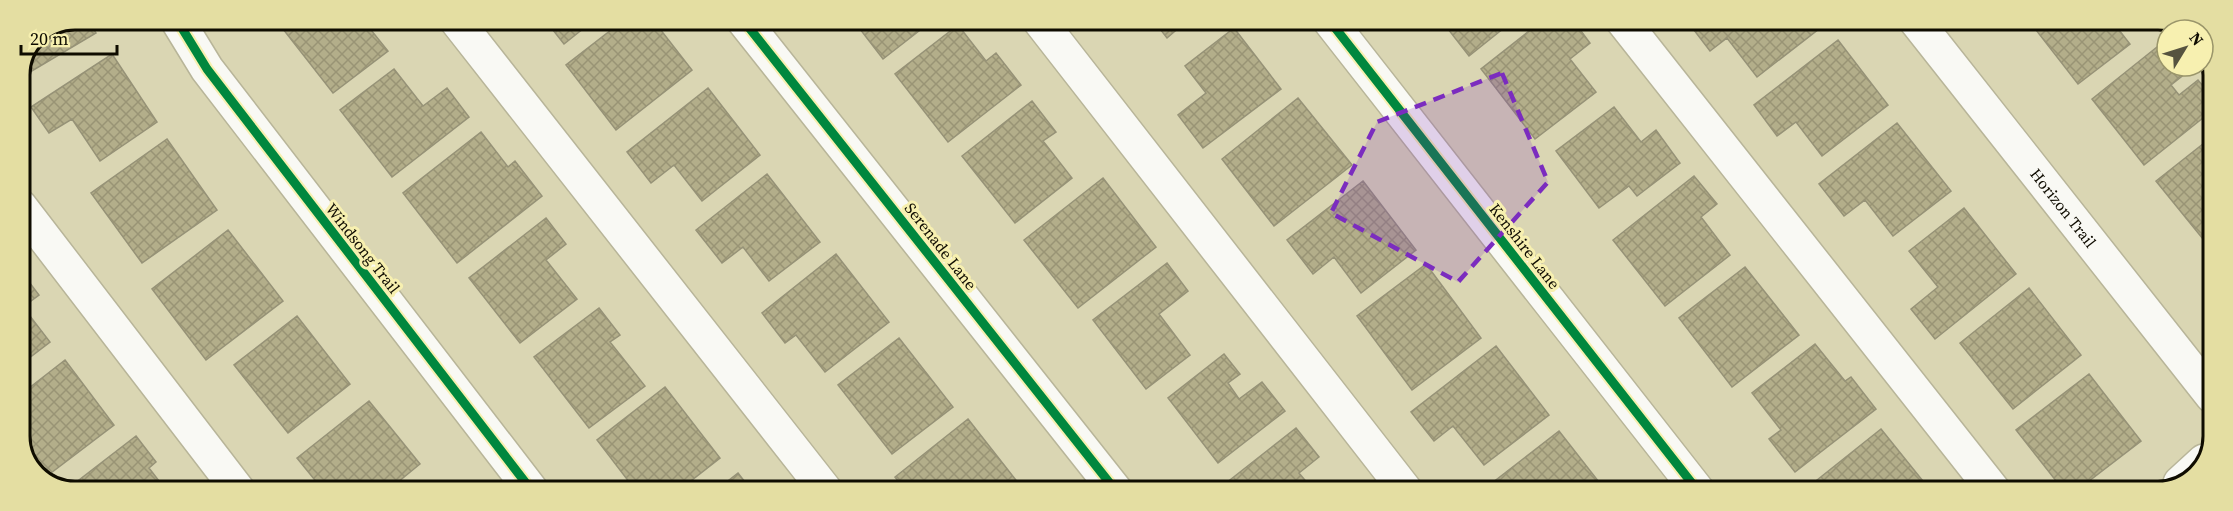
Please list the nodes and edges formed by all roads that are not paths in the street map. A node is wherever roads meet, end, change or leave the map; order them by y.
1 (183, 30) edge
2 (464, 30) edge
3 (751, 30) edge
4 (1047, 30) edge
5 (1337, 30) edge
6 (1630, 30) edge
7 (1923, 30) edge
8 (30, 219) edge
9 (2203, 385) edge
10 (231, 481) edge
11 (524, 481) edge
12 (818, 481) edge
13 (1108, 481) edge
14 (1398, 481) edge
15 (1690, 481) edge
16 (1986, 481) edge

1 - 11 street, Windsong Trail
2 - 12 street
3 - 13 street, Serenade Lane
4 - 14 street
5 - 15 street, Kenshire Lane
6 - 16 street
7 - 9 street, Horizon Trail
8 - 10 street

